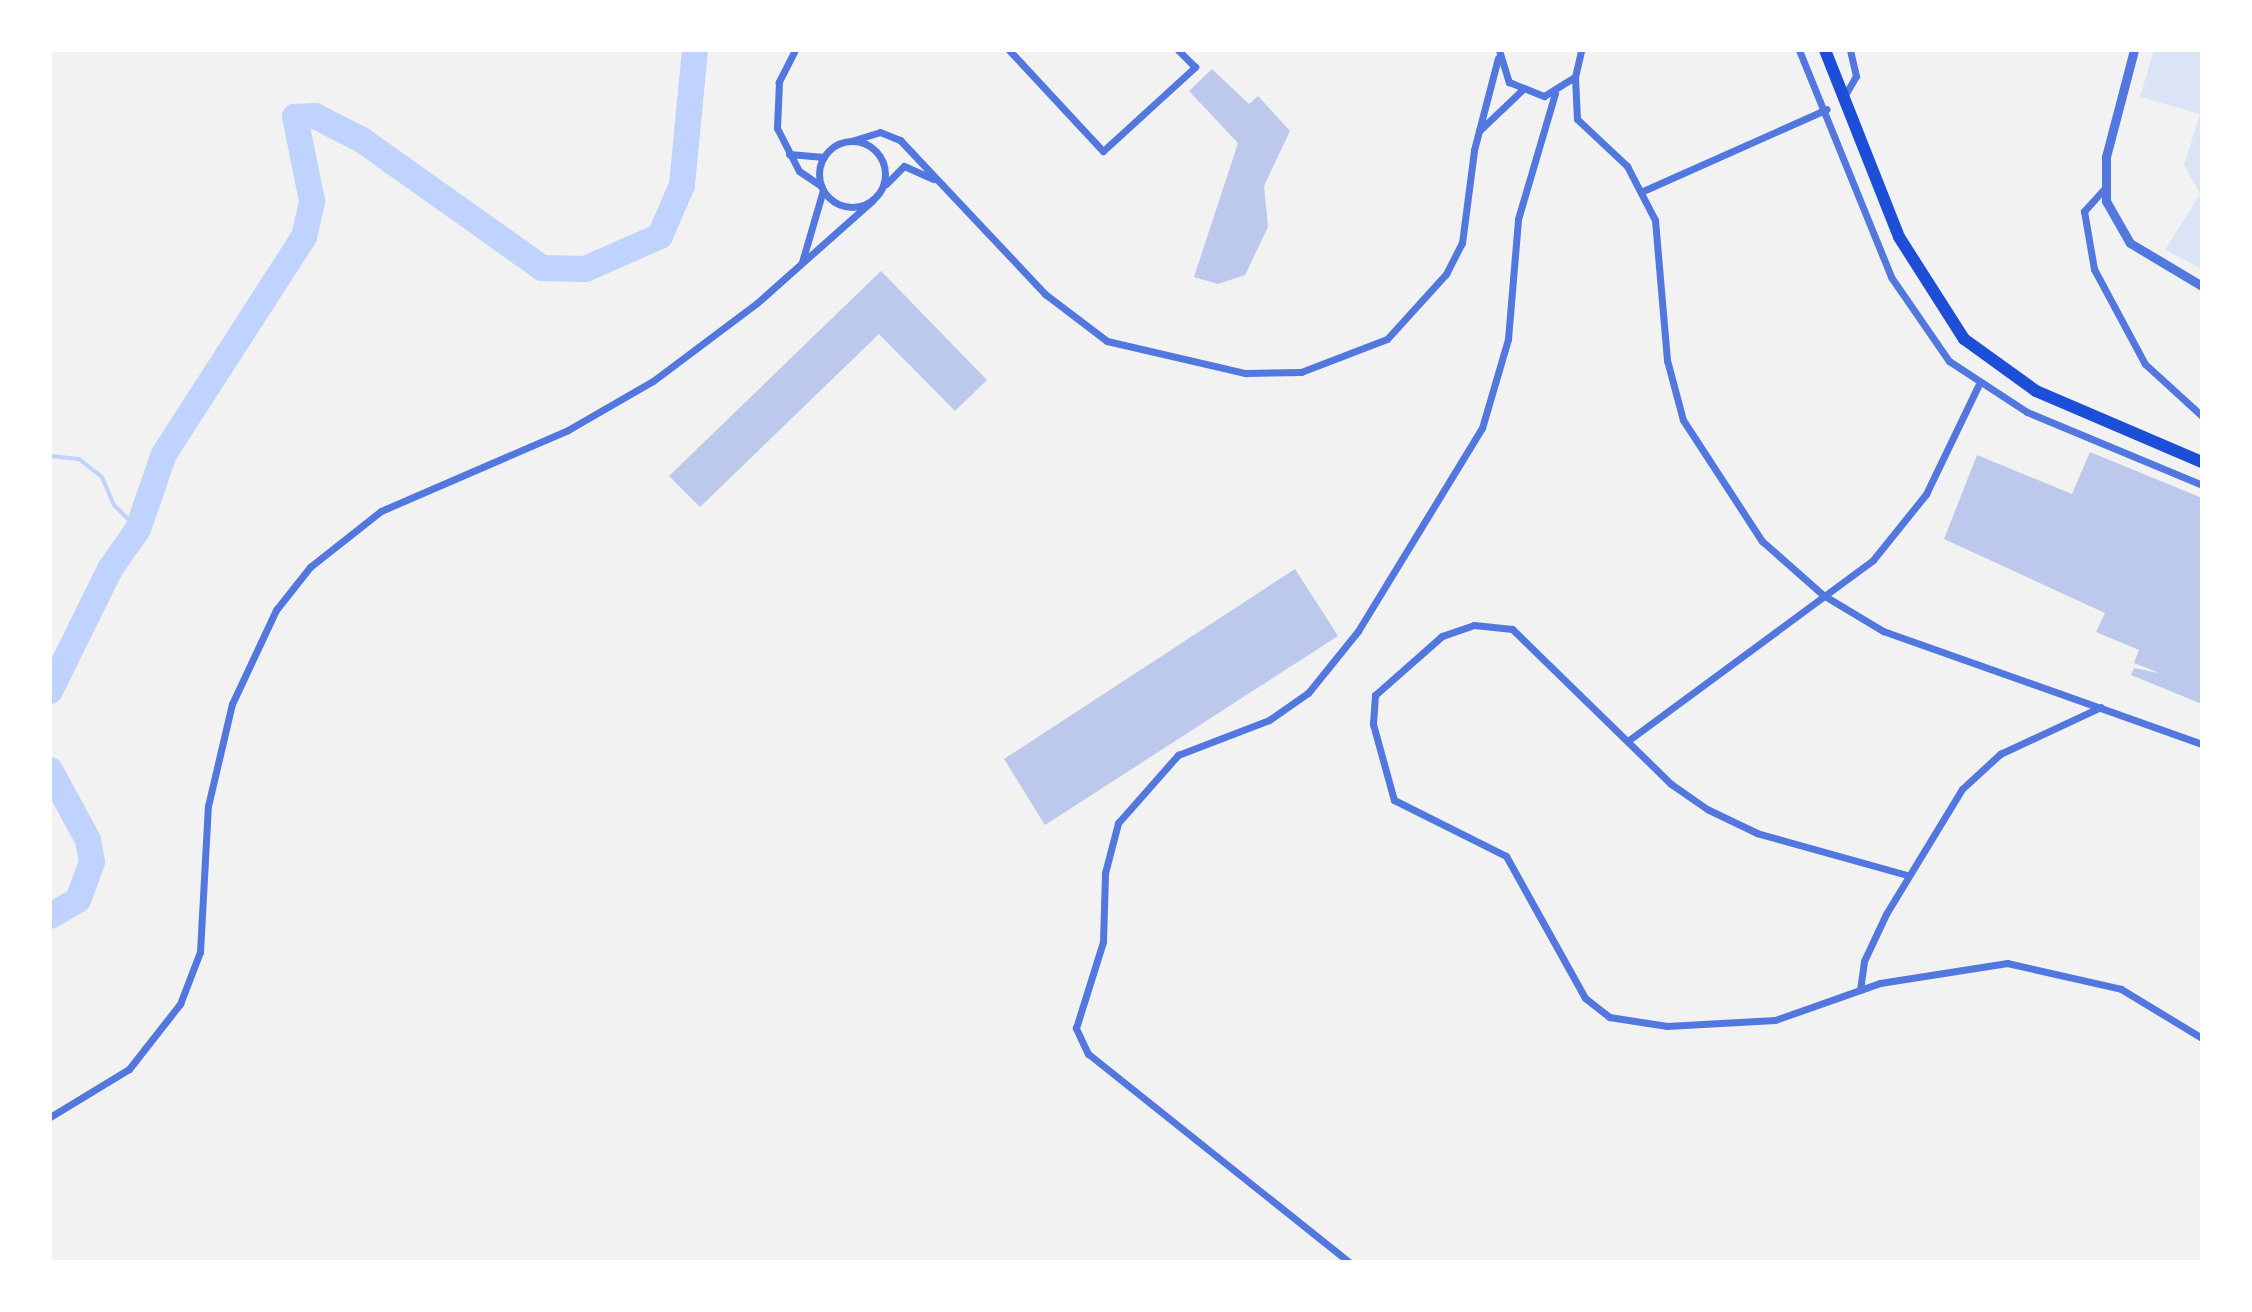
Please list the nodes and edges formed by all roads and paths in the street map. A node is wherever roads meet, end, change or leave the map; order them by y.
1 (795, 50) edge
2 (1009, 50) edge
3 (1178, 50) edge
4 (1581, 50) edge
5 (1799, 50) edge
6 (1825, 50) edge
7 (1850, 50) edge
8 (2134, 50) edge
9 (1499, 54) edge
10 (1575, 77) junction
11 (1521, 91) junction
12 (1555, 93) junction
13 (1845, 95) junction
14 (1827, 109) junction
15 (1478, 133) junction
16 (851, 141) junction
17 (789, 154) junction
18 (824, 157) junction
19 (942, 185) junction
20 (822, 188) junction
21 (882, 189) junction
22 (2104, 189) junction
23 (1643, 191) junction
24 (873, 200) junction
25 (799, 267) junction
26 (2202, 286) edge
27 (1978, 386) junction
28 (2202, 416) edge
29 (2202, 462) edge
30 (2202, 485) edge
31 (1827, 599) junction
32 (2101, 707) junction
33 (1629, 740) junction
34 (2202, 744) edge
35 (1907, 875) junction
36 (1860, 990) junction
37 (2202, 1038) edge
38 (50, 1117) edge
39 (1349, 1262) edge

1 - 17 street
2 - 3 street
4 - 10 street
5 - 14 street
6 - 13 main road
7 - 13 street
8 - 22 street
9 - 11 street
9 - 15 street
10 - 12 street
10 - 23 street
11 - 12 street
11 - 15 street
12 - 39 street
13 - 29 main road
14 - 23 street
14 - 27 street
15 - 19 street
16 - 18 street
16 - 19 street
16 - 21 street
17 - 18 street
17 - 20 street
18 - 20 street
19 - 21 street
20 - 24 street
20 - 25 street
21 - 24 street
22 - 26 street
22 - 28 street
23 - 31 street
24 - 25 street
25 - 38 street
27 - 30 street
27 - 31 street
31 - 32 street
31 - 33 street
32 - 34 street
32 - 35 street
33 - 35 street
33 - 36 street
35 - 36 street
36 - 37 street

